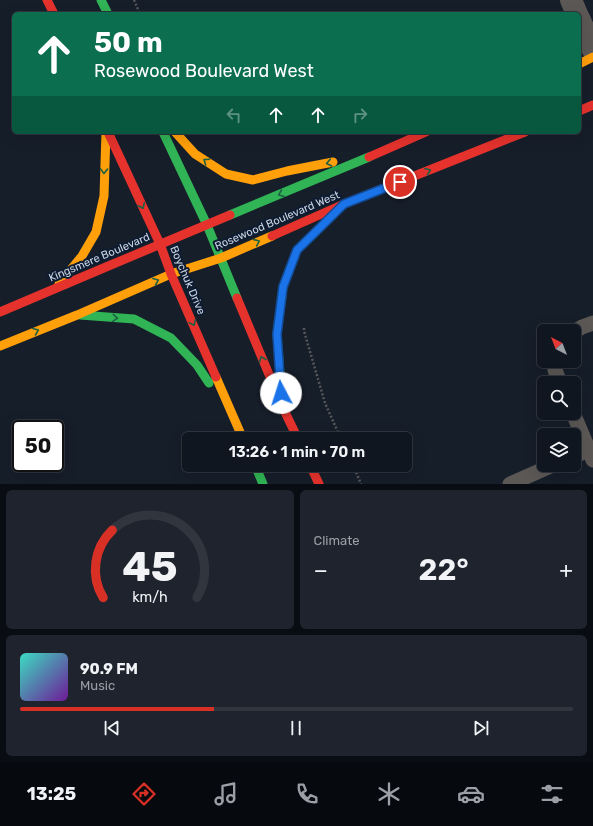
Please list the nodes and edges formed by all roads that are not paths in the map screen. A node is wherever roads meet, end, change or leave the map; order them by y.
1 (47, 0) edge
2 (101, 0) edge
3 (571, 0) edge
4 (53, 12) edge
5 (107, 12) edge
6 (576, 12) edge
7 (581, 23) edge
8 (593, 50) edge
9 (593, 57) edge
10 (581, 63) edge
11 (593, 105) edge
12 (581, 109) edge
13 (107, 134) edge
14 (108, 134) edge
15 (164, 134) edge
16 (177, 134) edge
17 (422, 134) edge
18 (520, 134) edge
19 (381, 152) junction
20 (344, 204) junction
21 (207, 225) junction
22 (160, 244) junction
23 (221, 258) junction
24 (171, 274) junction
25 (58, 286) junction
26 (0, 312) edge
27 (76, 315) junction
28 (593, 323) edge
29 (581, 328) edge
30 (0, 346) edge
31 (283, 408) junction
32 (576, 420) edge
33 (239, 432) edge
34 (240, 432) edge
35 (295, 432) edge
36 (591, 455) edge
37 (581, 456) edge
38 (258, 472) edge
39 (313, 472) edge
40 (537, 472) edge
41 (263, 484) edge
42 (319, 484) edge
43 (510, 484) edge

1 - 4 main road
2 - 5 main road
3 - 6 street
7 - 8 street
9 - 10 main road
11 - 12 main road
13 -> 25 main road
14 -> 22 main road, Boychuk Drive
15 - 21 main road
19 -> 16 main road
17 - 19 main road, Rosewood Boulevard West
20 -> 18 main road, Rosewood Boulevard West
19 -> 21 main road, Rosewood Boulevard West
23 -> 20 main road, Rosewood Boulevard West
20 - 31 main road
21 - 22 main road, Kingsmere Boulevard
21 - 23 main road
22 - 24 main road, Boychuk Drive
22 - 25 main road, Kingsmere Boulevard
23 - 24 main road, Rosewood Boulevard West
31 -> 23 main road
27 -> 24 main road
24 -> 34 main road, Boychuk Drive
25 - 26 main road, Kingsmere Boulevard
30 -> 27 main road
27 -> 33 main road
28 - 29 lane
31 - 35 main road
32 - 36 lane
36 - 37 lane
38 - 41 main road
39 - 42 main road
40 - 43 lane

